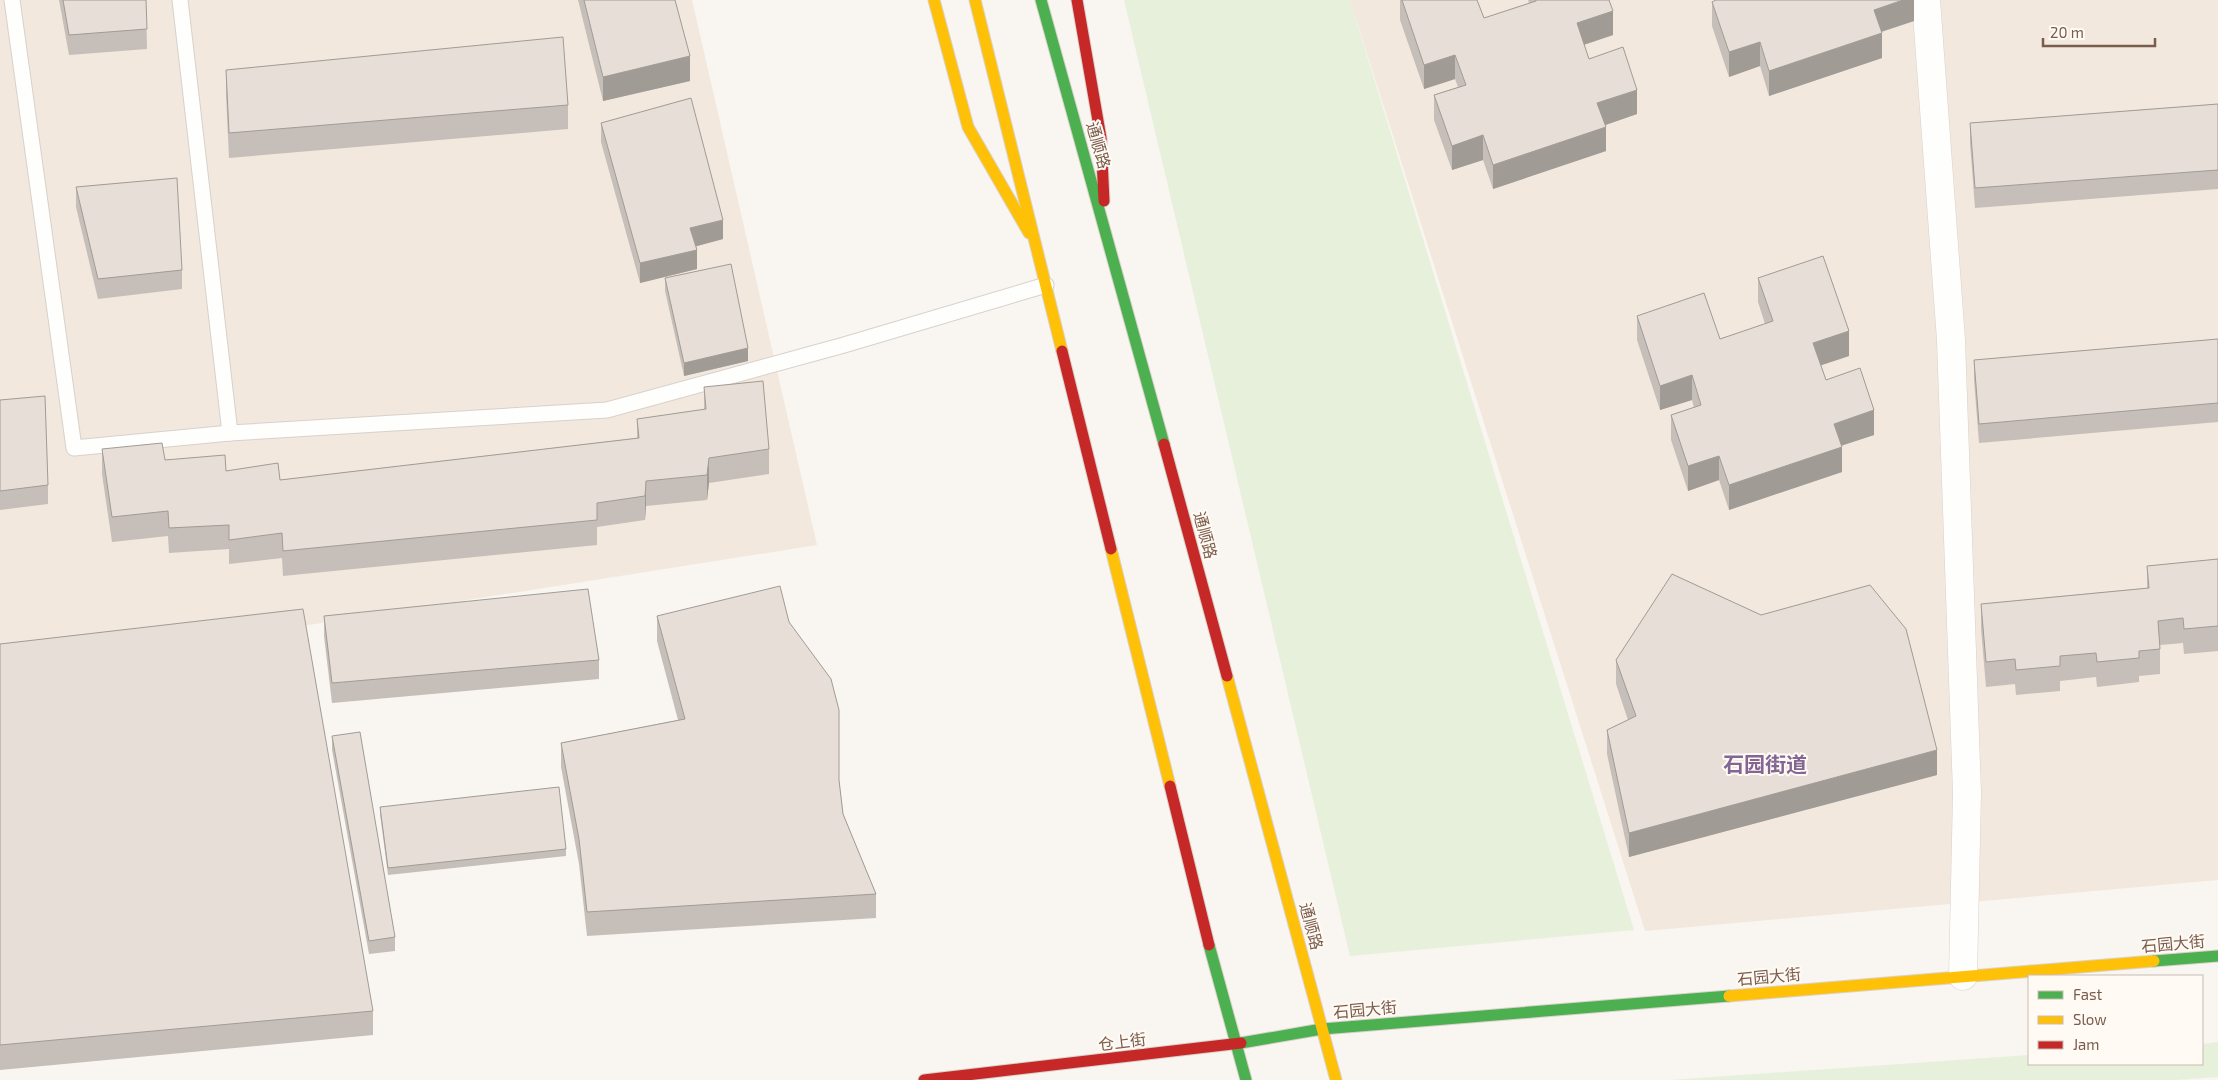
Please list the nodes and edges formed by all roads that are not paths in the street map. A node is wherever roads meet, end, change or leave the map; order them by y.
1 (12, 0) edge
2 (180, 0) edge
3 (934, 0) edge
4 (1041, 0) edge
5 (1077, 0) edge
6 (1926, 0) edge
7 (976, 3) edge
8 (1105, 225) junction
9 (1035, 243) junction
10 (1046, 285) junction
11 (230, 433) junction
12 (2218, 956) edge
13 (1963, 976) junction
14 (1322, 1029) junction
15 (1237, 1044) junction
16 (924, 1080) edge
17 (1246, 1080) edge
18 (1336, 1080) edge

1 - 11 lane
2 - 11 lane
3 - 9 main road
4 - 8 main road, 通顺路
5 - 8 main road
6 - 13 street
7 - 9 main road
8 - 14 main road, 通顺路
9 - 10 main road
10 - 11 lane
10 - 15 main road
12 - 13 main road, 石园大街
13 - 14 main road, 石园大街
14 - 15 main road, 仓上街
14 - 18 main road, 通顺路
15 - 16 main road, 仓上街
15 - 17 main road

